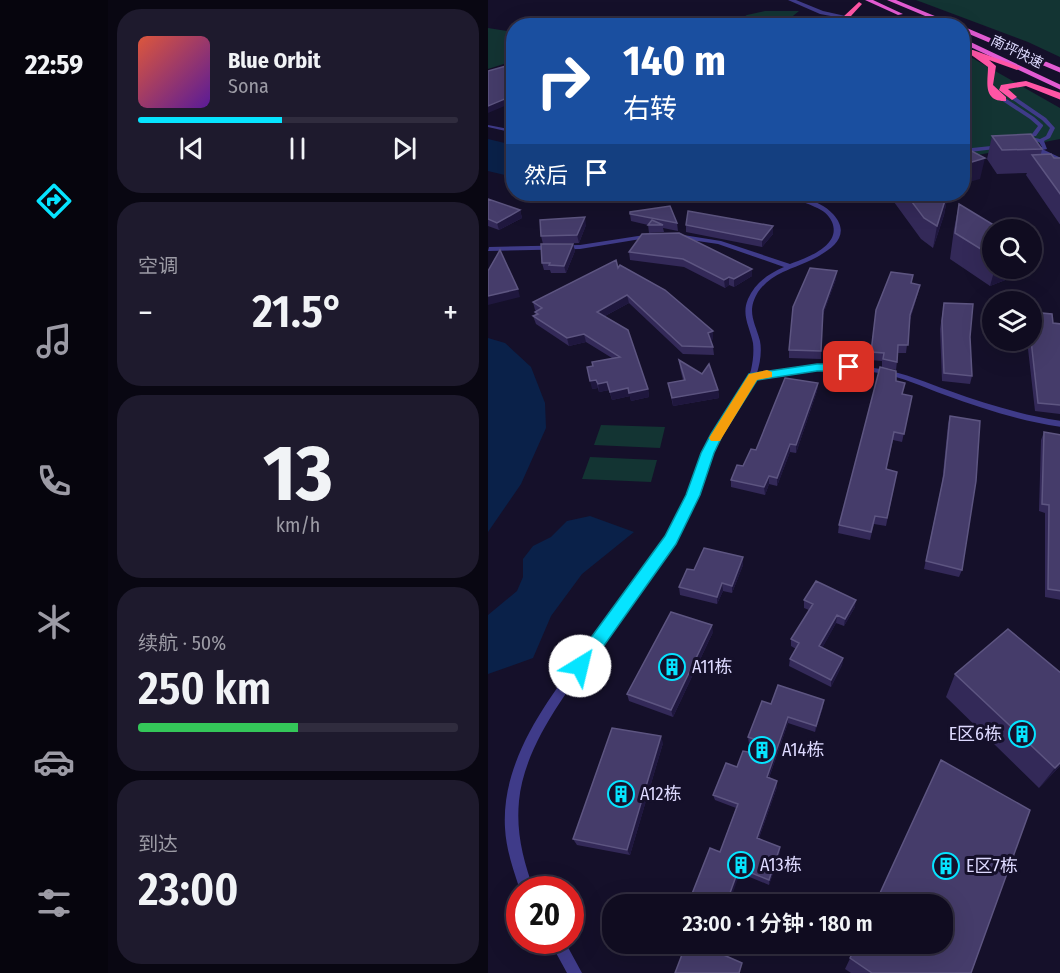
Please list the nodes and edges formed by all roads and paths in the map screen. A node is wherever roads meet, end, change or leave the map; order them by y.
1 (791, 0) edge
2 (851, 0) edge
3 (868, 0) edge
4 (890, 0) edge
5 (859, 4) junction
6 (847, 17) joint
7 (897, 18) edge
8 (901, 18) edge
9 (936, 18) edge
10 (970, 32) edge
11 (970, 44) edge
12 (970, 51) edge
13 (973, 52) junction
14 (1018, 67) junction
15 (1061, 72) edge
16 (1061, 88) edge
17 (1061, 97) edge
18 (1007, 98) junction
19 (488, 126) edge
20 (506, 130) edge
21 (1026, 138) junction
22 (1012, 145) junction
23 (1040, 146) junction
24 (970, 150) edge
25 (1061, 162) edge
26 (808, 201) edge
27 (659, 236) edge
28 (671, 236) edge
29 (488, 248) edge
30 (788, 266) junction
31 (753, 376) junction
32 (1061, 424) edge
33 (521, 876) edge
34 (564, 954) edge
35 (575, 973) edge

1 - 6 street
2 - 5 highway
3 - 8 highway
4 - 9 highway
5 - 6 highway
5 - 7 highway
10 - 15 highway, 南坪快速
11 - 14 highway, 南坪快速
12 - 13 highway
13 - 14 highway
13 - 18 highway
14 - 16 highway, 南坪快速
17 - 18 highway
18 - 21 lane
18 - 23 lane
19 - 20 lane
21 - 22 lane
21 - 23 lane
22 - 23 lane
22 - 24 lane
23 - 25 street
26 - 30 lane
27 - 29 lane
28 - 30 lane
30 - 31 lane
31 - 32 lane
31 - 33 lane
34 - 35 lane

